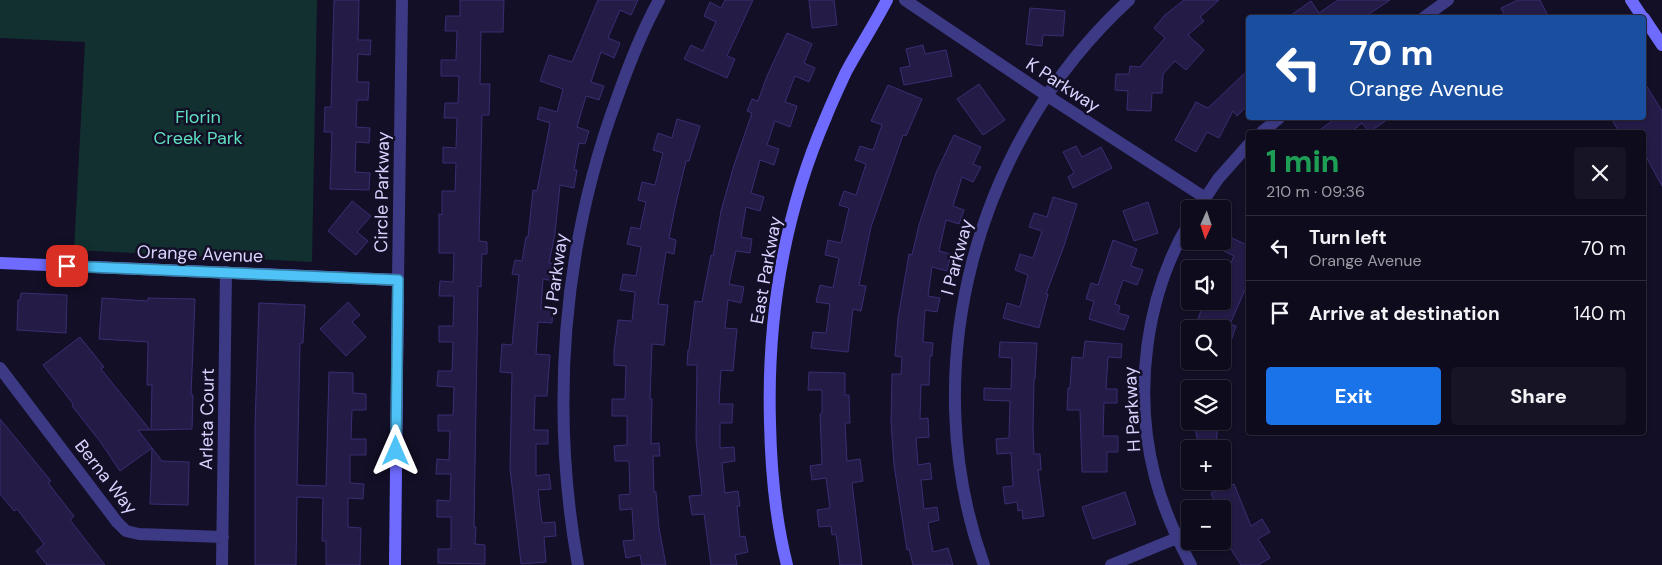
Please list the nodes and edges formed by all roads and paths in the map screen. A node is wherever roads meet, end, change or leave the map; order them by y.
1 (402, 0) edge
2 (659, 0) edge
3 (887, 0) edge
4 (905, 0) edge
5 (1129, 0) edge
6 (1448, 0) edge
7 (1632, 0) edge
8 (1427, 15) edge
9 (1642, 15) edge
10 (1646, 21) edge
11 (1662, 45) edge
12 (1046, 96) junction
13 (1277, 120) edge
14 (1264, 130) edge
15 (1246, 147) edge
16 (1204, 197) junction
17 (1202, 200) edge
18 (1181, 239) edge
19 (0, 263) edge
20 (226, 272) junction
21 (398, 280) junction
22 (0, 368) edge
23 (223, 537) junction
24 (1176, 538) junction
25 (222, 565) edge
26 (395, 565) edge
27 (578, 565) edge
28 (787, 565) edge
29 (984, 565) edge
30 (1111, 565) edge
31 (1191, 565) edge

1 - 21 street, Circle Parkway
2 - 27 street, J Parkway
3 - 28 street, East Parkway
4 - 12 street, K Parkway
5 - 12 street, I Parkway
6 - 8 street
7 - 9 street
10 - 11 street
12 - 16 street, K Parkway
12 - 29 street, I Parkway
13 - 14 street
15 - 16 street
16 - 17 street
18 - 24 street, H Parkway
19 - 20 street, Orange Avenue
20 - 21 street, Orange Avenue
20 - 23 street, Arleta Court
21 - 26 street, Circle Parkway
22 - 23 street, Berna Way
23 - 25 street, Arleta Court
24 - 30 street
24 - 31 street, H Parkway

